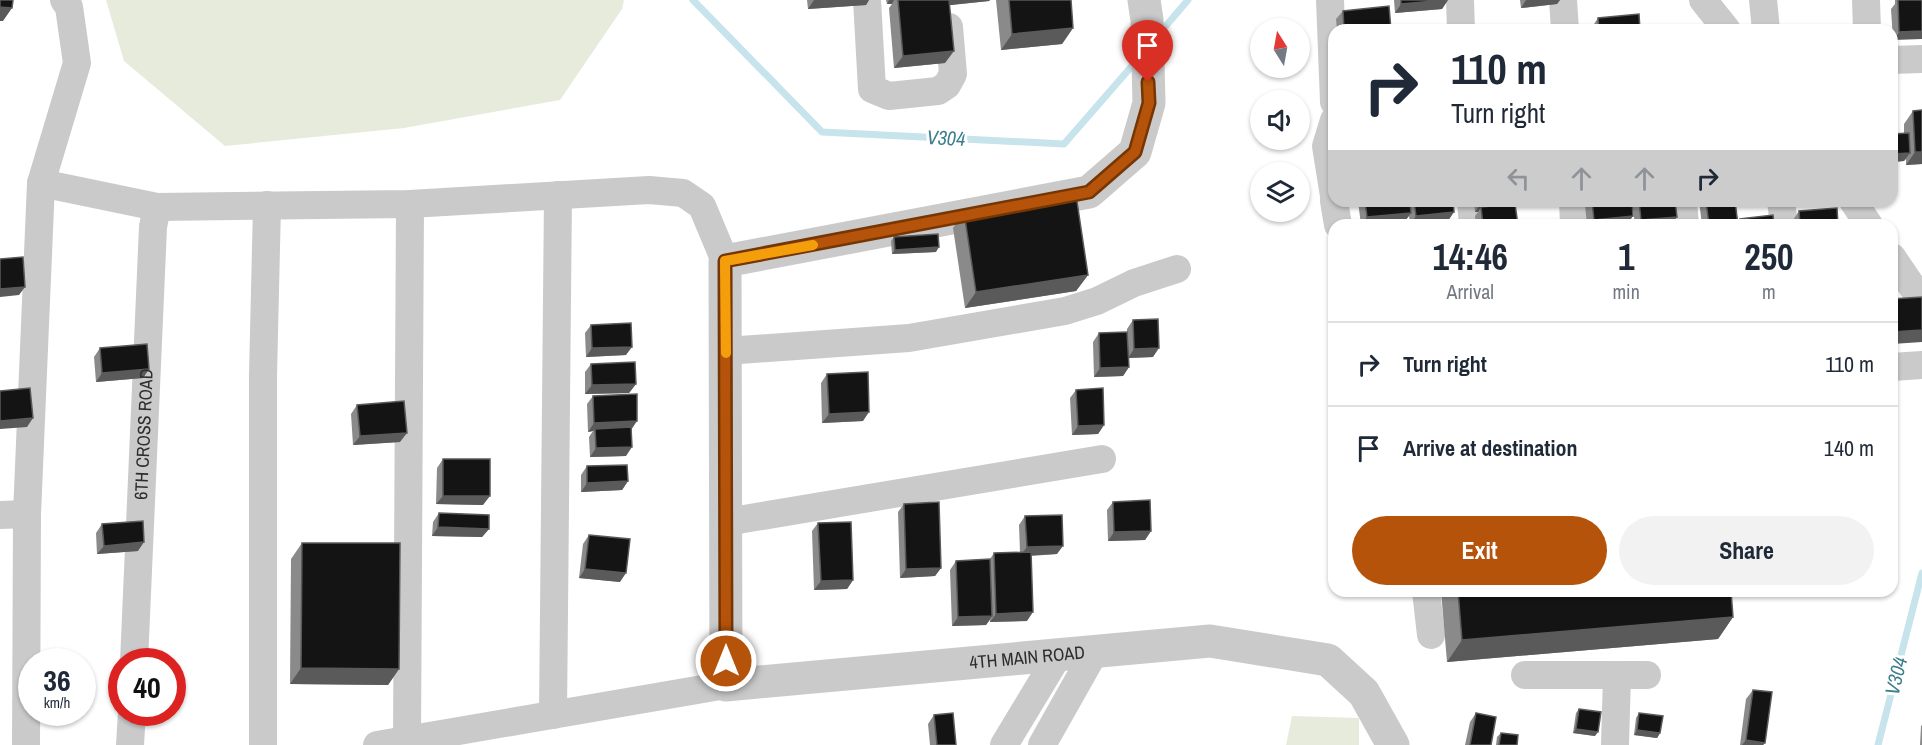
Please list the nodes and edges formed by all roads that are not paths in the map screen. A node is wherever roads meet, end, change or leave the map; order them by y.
1 (64, 0) edge
2 (867, 0) edge
3 (1330, 0) edge
4 (1460, 0) edge
5 (1563, 0) edge
6 (1703, 0) edge
7 (1763, 0) edge
8 (1866, 0) edge
9 (1146, 10) edge
10 (1331, 24) edge
11 (1461, 24) edge
12 (1565, 24) edge
13 (1722, 24) edge
14 (1765, 24) edge
15 (1867, 24) edge
16 (949, 27) edge
17 (1922, 58) edge
18 (1898, 60) edge
19 (1328, 140) edge
20 (1328, 158) edge
21 (41, 183) junction
22 (558, 195) junction
23 (410, 204) junction
24 (267, 205) junction
25 (157, 207) junction
26 (725, 261) junction
27 (1898, 266) edge
28 (1177, 269) dead end
29 (1922, 301) edge
30 (726, 351) junction
31 (1922, 365) edge
32 (1898, 367) edge
33 (1102, 459) dead end
34 (14, 515) edge
35 (726, 522) junction
36 (1427, 597) edge
37 (1431, 635) dead end
38 (135, 648) edge
39 (1095, 651) junction
40 (1059, 654) junction
41 (1525, 675) dead end
42 (1647, 675) dead end
43 (1617, 676) junction
44 (726, 685) junction
45 (553, 715) junction
46 (131, 726) edge
47 (408, 740) junction
48 (26, 745) edge
49 (130, 745) edge
50 (263, 745) edge
51 (377, 745) edge
52 (1004, 745) edge
53 (1042, 745) edge
54 (1393, 745) edge
55 (1615, 745) edge

1 - 21 street
2 - 16 street
3 - 10 street
4 - 11 street
5 - 12 street
6 - 13 street
7 - 14 street
8 - 15 street
9 - 26 street
17 - 18 street
19 - 20 street
21 - 25 street
21 - 34 street
22 - 23 street
22 - 26 street
22 - 45 street
23 - 24 street
23 - 47 street
24 - 25 street
24 - 50 street
25 - 38 street, 6TH CROSS ROAD
26 - 30 street
27 - 29 street
28 - 30 street
30 - 35 street
31 - 32 street
33 - 35 street
34 - 48 street
35 - 44 street
36 - 37 street
39 - 40 street, 4TH MAIN ROAD
39 - 53 street
39 - 54 street, 4TH MAIN ROAD
40 - 44 street, 4TH MAIN ROAD
40 - 52 street
41 - 43 street
42 - 43 street
43 - 55 street
44 - 45 street
45 - 47 street
46 - 49 street
47 - 51 street

